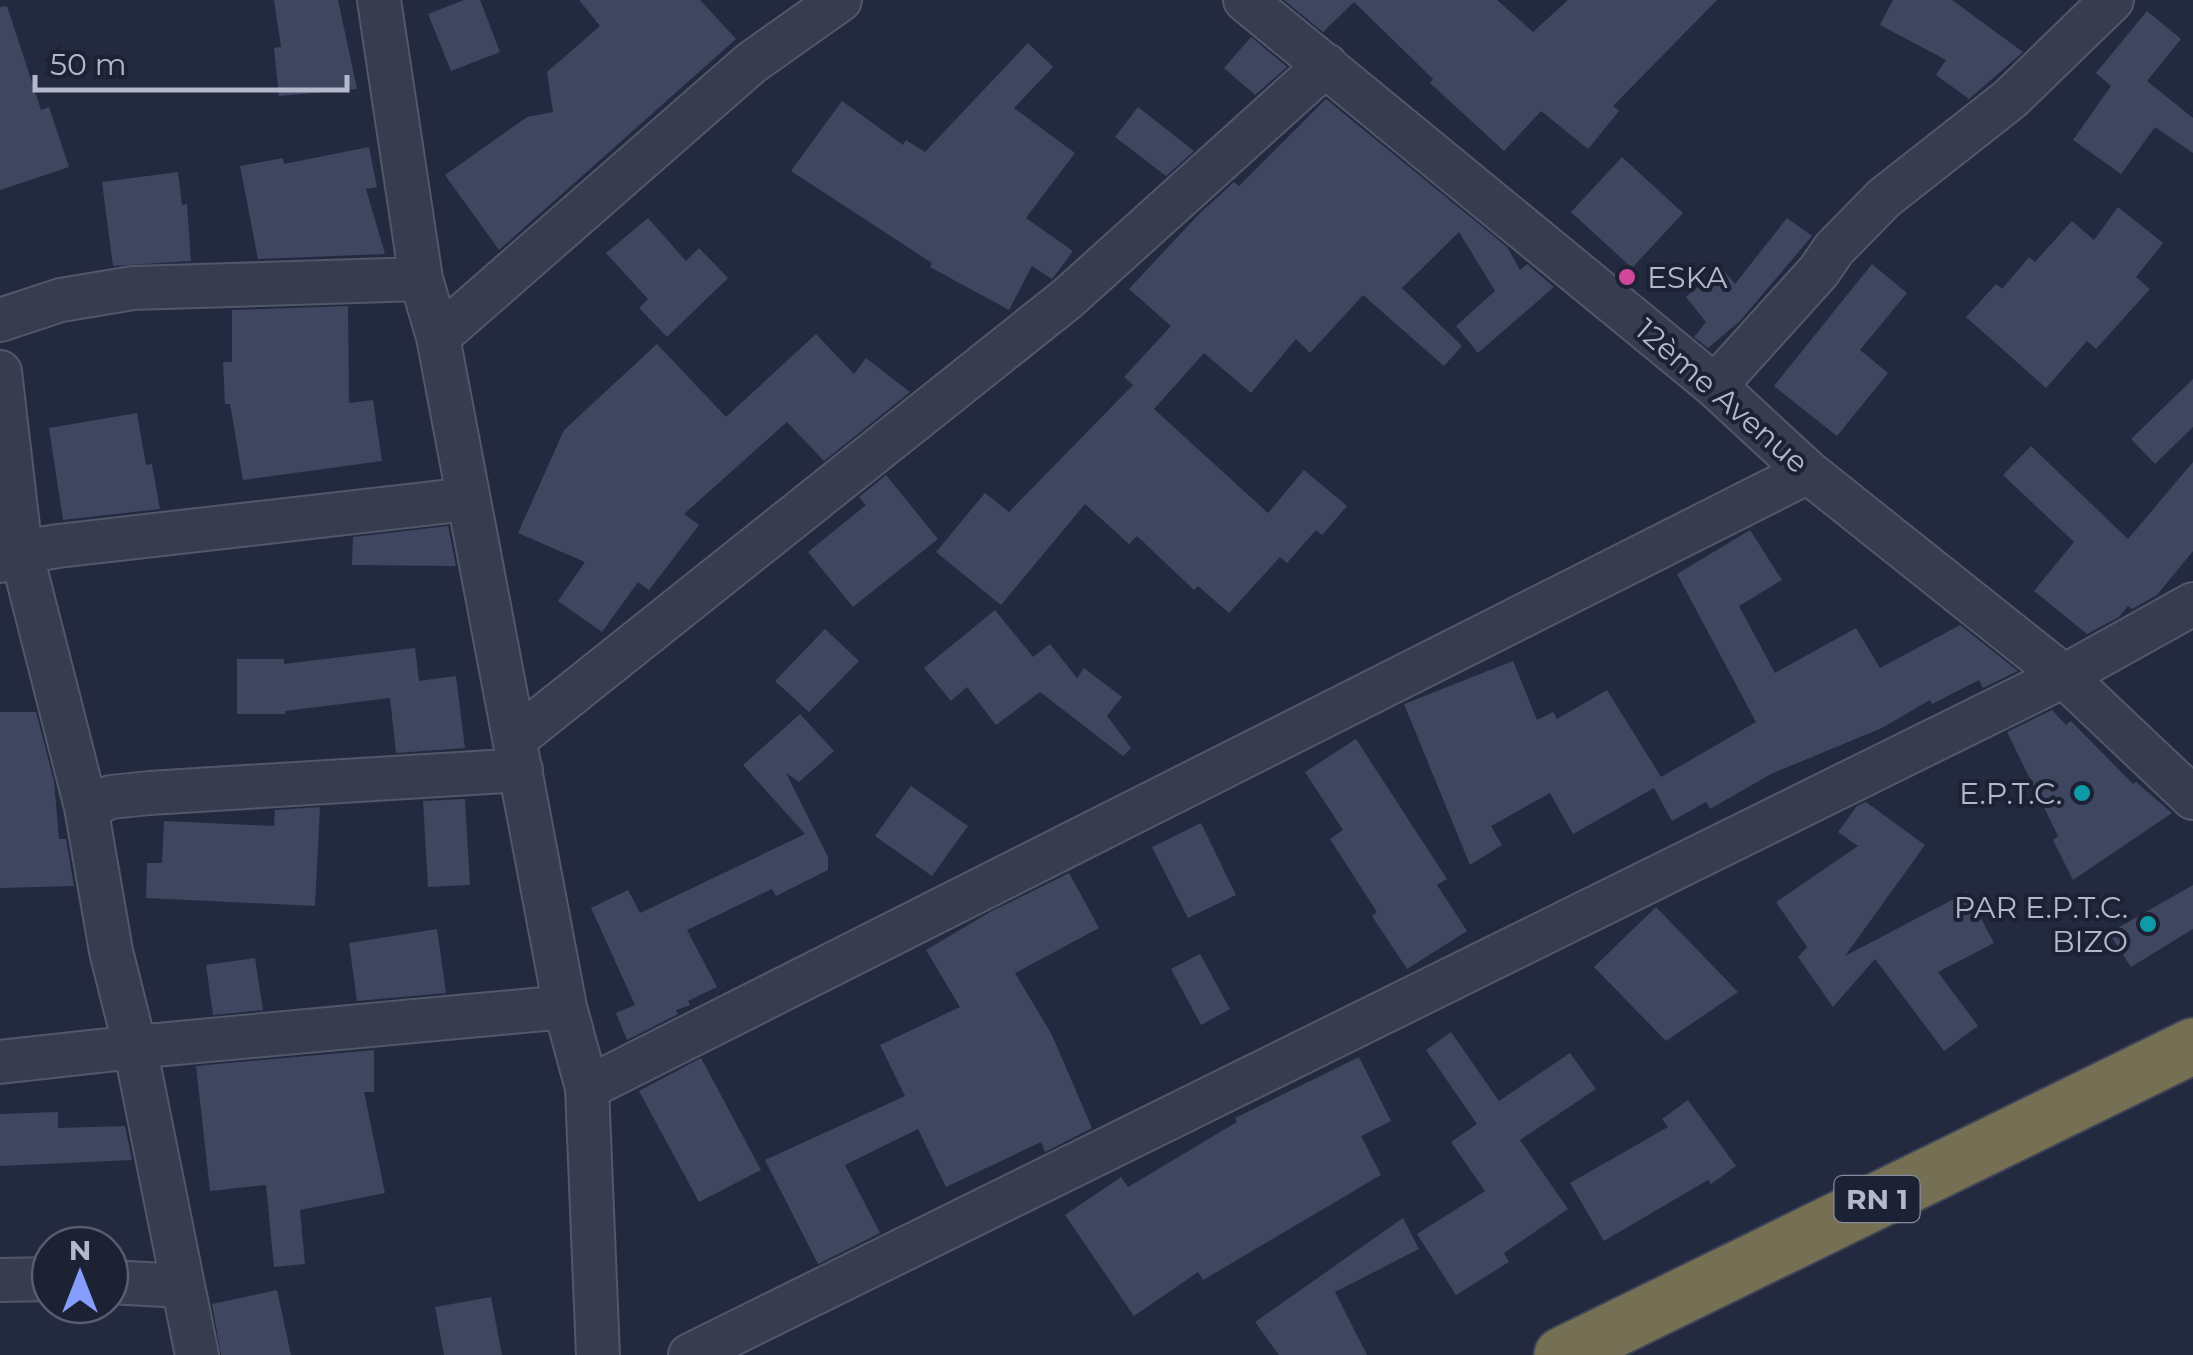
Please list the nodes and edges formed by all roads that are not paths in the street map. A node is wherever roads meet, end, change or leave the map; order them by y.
1 (378, 0) edge
2 (840, 0) edge
3 (1245, 0) edge
4 (2112, 0) edge
5 (1326, 65) junction
6 (421, 279) junction
7 (0, 320) edge
8 (438, 337) junction
9 (0, 372) edge
10 (1715, 386) junction
11 (1808, 472) junction
12 (468, 499) junction
13 (11, 557) edge
14 (2193, 604) edge
15 (2064, 676) junction
16 (518, 755) junction
17 (2193, 798) edge
18 (86, 807) junction
19 (565, 1007) junction
20 (135, 1046) junction
21 (2193, 1046) edge
22 (0, 1062) edge
23 (587, 1088) junction
24 (30, 1279) edge
25 (0, 1280) edge
26 (130, 1283) edge
27 (182, 1286) junction
28 (197, 1355) edge
29 (598, 1355) edge
30 (690, 1355) edge
31 (1562, 1355) edge

1 - 6 street
2 - 8 street
3 - 5 street, 12ème Avenue
4 - 10 street
5 - 10 street, 12ème Avenue
5 - 16 street
6 - 7 street
6 - 8 street
8 - 12 street
9 - 13 street
10 - 11 street, 12ème Avenue
11 - 15 street, 12ème Avenue
11 - 23 street
12 - 13 street
12 - 16 street
13 - 18 street
14 - 15 street
15 - 17 street, 12ème Avenue
15 - 30 street
16 - 18 street
16 - 19 street
18 - 20 street
19 - 20 street
19 - 23 street
20 - 22 street
20 - 27 street
21 - 31 highway, RN 1
23 - 29 street
24 - 25 street
26 - 27 street
27 - 28 street

